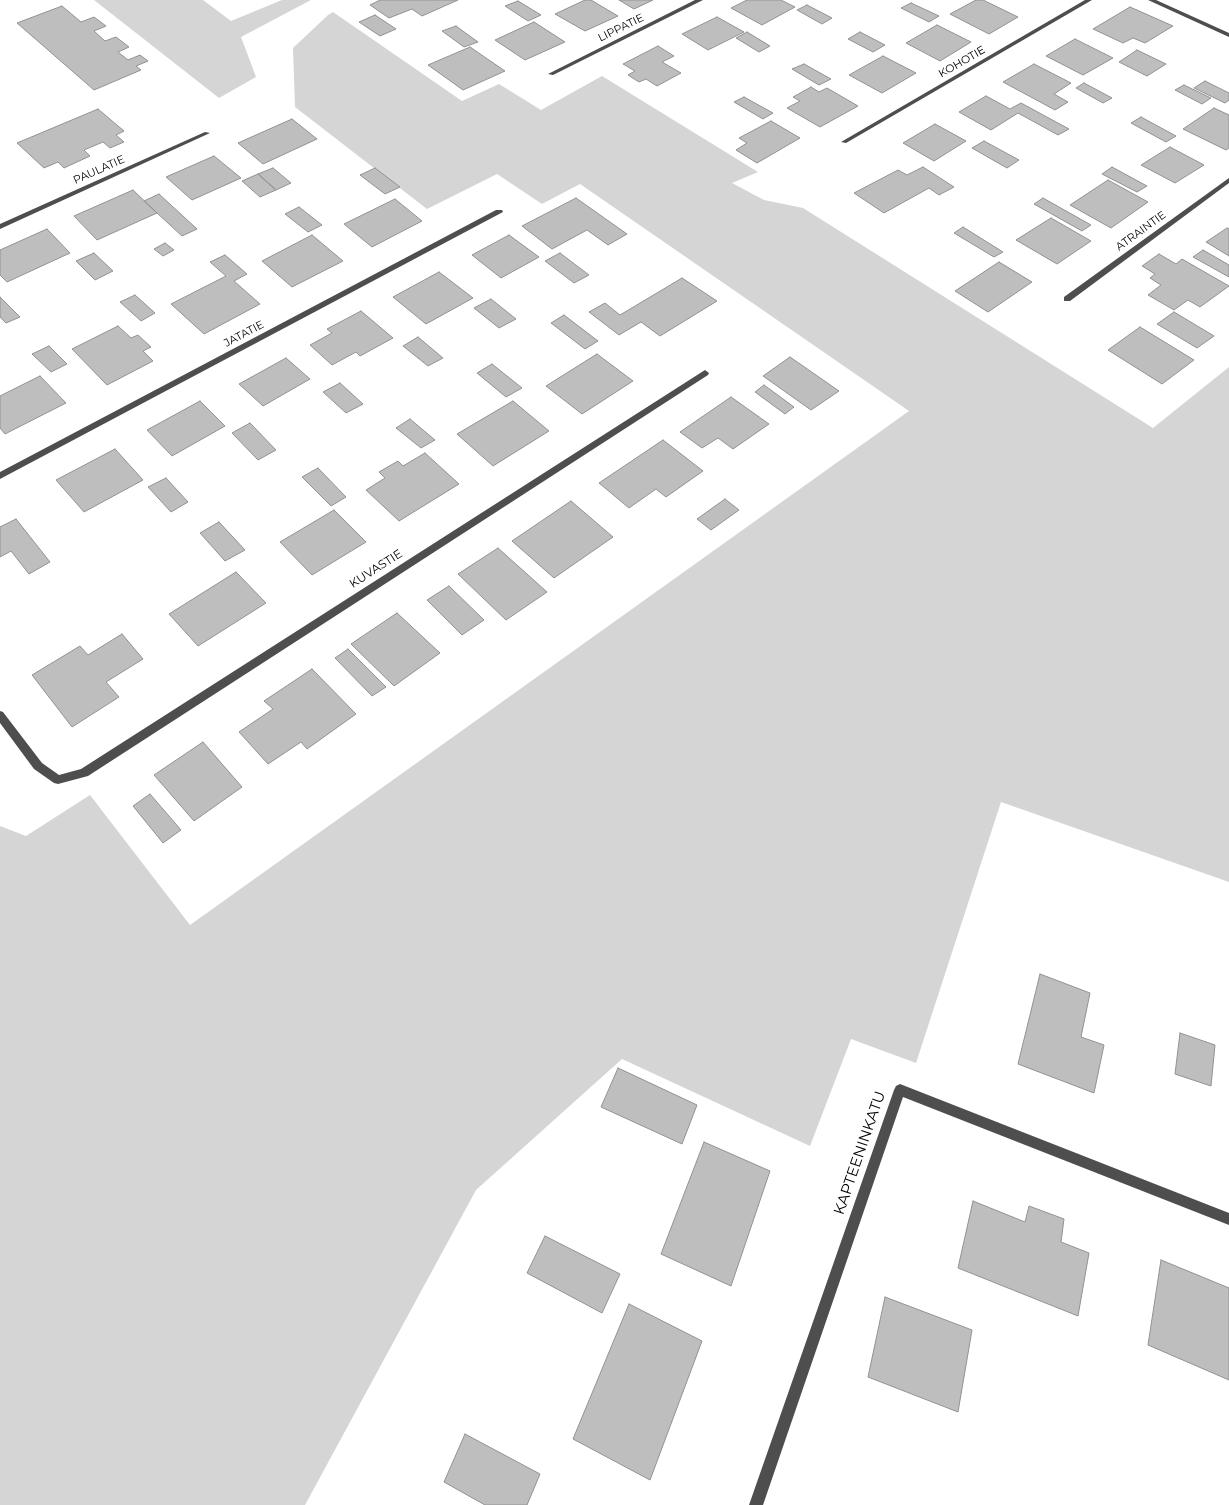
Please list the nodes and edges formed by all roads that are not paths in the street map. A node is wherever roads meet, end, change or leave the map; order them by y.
1 (700, 0) edge
2 (1089, 0) edge
3 (1151, 0) edge
4 (1229, 35) edge
5 (550, 74) dead end
6 (207, 133) dead end
7 (844, 142) dead end
8 (1229, 180) edge
9 (499, 212) dead end
10 (0, 227) edge
11 (1067, 299) dead end
12 (705, 373) dead end
13 (0, 476) edge
14 (0, 715) edge
15 (1229, 1219) edge
16 (756, 1505) edge

1 - 5 street, LIPPATIE
2 - 7 street, KOHOTIE
3 - 4 street
6 - 10 street, PAULATIE
8 - 11 street, ATRAINTIE
9 - 13 street, JATATIE
12 - 14 street, KUVASTIE
15 - 16 street, KAPTEENINKATU

